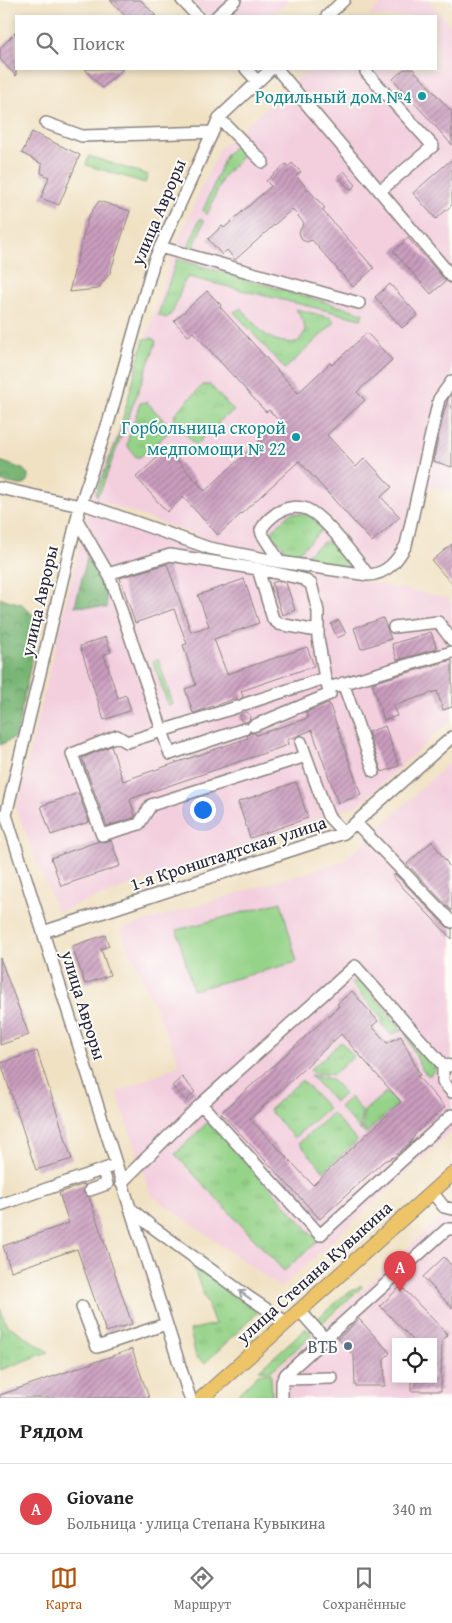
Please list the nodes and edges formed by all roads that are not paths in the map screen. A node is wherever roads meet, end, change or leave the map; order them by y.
1 (182, 0) edge
2 (234, 0) edge
3 (344, 0) edge
4 (196, 15) edge
5 (218, 15) edge
6 (328, 15) edge
7 (247, 70) edge
8 (270, 70) edge
9 (278, 70) edge
10 (366, 72) dead end
11 (257, 82) junction
12 (219, 118) junction
13 (46, 123) dead end
14 (212, 132) junction
15 (263, 162) dead end
16 (380, 191) junction
17 (160, 247) junction
18 (452, 277) edge
19 (359, 303) dead end
20 (452, 381) edge
21 (0, 488) edge
22 (80, 505) junction
23 (76, 520) junction
24 (280, 562) junction
25 (258, 569) junction
26 (108, 574) junction
27 (368, 575) junction
28 (394, 626) dead end
29 (317, 631) junction
30 (452, 640) edge
31 (452, 652) edge
32 (327, 683) junction
33 (343, 683) junction
34 (162, 731) junction
35 (452, 736) edge
36 (301, 742) dead end
37 (306, 756) junction
38 (374, 771) dead end
39 (3, 816) edge
40 (356, 822) junction
41 (344, 833) junction
42 (452, 922) edge
43 (43, 932) junction
44 (447, 1066) edge
45 (452, 1092) edge
46 (201, 1104) junction
47 (452, 1115) edge
48 (116, 1165) junction
49 (103, 1170) junction
50 (452, 1174) edge
51 (121, 1183) junction
52 (90, 1190) dead end
53 (432, 1192) junction
54 (0, 1205) edge
55 (129, 1206) junction
56 (448, 1208) edge
57 (450, 1229) edge
58 (82, 1307) dead end
59 (299, 1310) junction
60 (286, 1322) junction
61 (166, 1324) junction
62 (325, 1339) junction
63 (332, 1378) dead end
64 (283, 1379) junction
65 (190, 1398) edge
66 (202, 1398) edge
67 (282, 1398) edge

1 - 4 street
2 - 5 street
3 - 6 street
7 - 11 street
8 - 11 street, улица Авроры
9 - 16 street
10 - 16 street
11 - 12 street, улица Авроры
12 - 14 street, улица Авроры
12 - 15 street
13 - 14 street
14 - 17 street, улица Авроры
16 - 18 street
17 - 19 street
17 - 22 street, улица Авроры
20 - 27 street
21 - 22 street
22 - 23 street, улица Авроры
22 - 24 street
23 - 26 street
23 - 39 street, улица Авроры
24 - 27 street
24 - 27 street
25 - 26 street
25 - 29 street
25 - 29 street
26 - 34 street
28 - 30 street
29 - 32 street
31 - 33 street
32 - 33 street
32 - 34 street
32 - 34 street
33 - 38 street
34 - 37 street
35 - 40 street, 1-я Кронштадтская улица
36 - 37 street
37 - 41 street
39 - 43 street, улица Авроры
40 - 41 street, 1-я Кронштадтская улица
40 - 42 street
41 - 43 street, 1-я Кронштадтская улица
43 - 48 street, улица Авроры
44 - 45 street
44 - 46 street
46 - 47 street
46 - 51 street
48 - 49 street
48 - 51 street, улица Авроры
49 - 52 street
49 - 54 street
50 - 53 main road, улица Степана Кувыкина
51 - 55 street, улица Авроры
53 - 56 street
53 - 59 main road, улица Степана Кувыкина
60 -> 55 street
55 - 61 street, улица Авроры
56 - 57 street
57 - 62 street
58 - 61 street
59 - 60 main road, улица Степана Кувыкина
59 - 62 street
60 - 66 main road, улица Степана Кувыкина
61 - 65 street, улица Авроры
62 - 64 street
63 - 64 street
64 - 67 street

